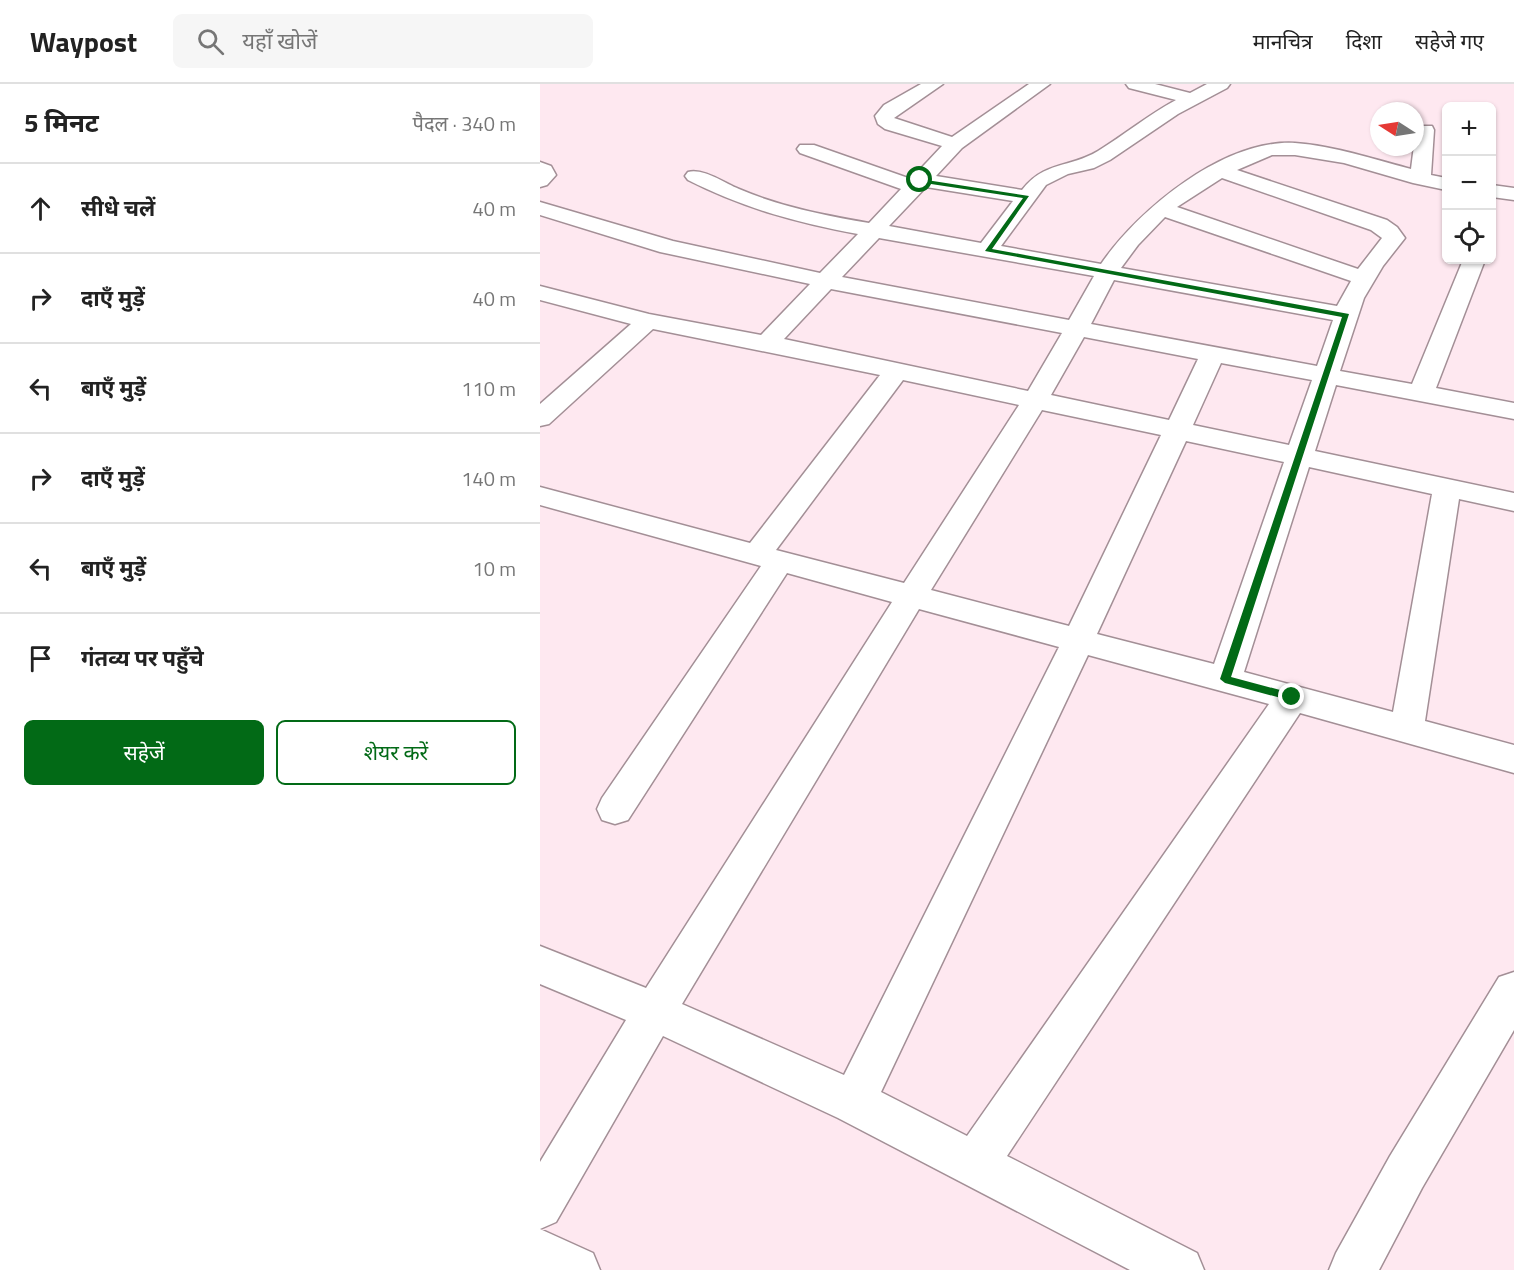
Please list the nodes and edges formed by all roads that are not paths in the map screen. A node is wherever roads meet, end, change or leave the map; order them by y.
1 (934, 84) edge
2 (1041, 84) edge
3 (1135, 84) edge
4 (1221, 84) edge
5 (1191, 99) junction
6 (1425, 130) dead end
7 (955, 144) junction
8 (807, 148) dead end
9 (540, 168) edge
10 (1221, 171) junction
11 (695, 176) dead end
12 (540, 181) edge
13 (1433, 182) edge
14 (917, 184) junction
15 (1496, 192) edge
16 (1514, 194) edge
17 (1027, 197) junction
18 (540, 208) edge
19 (1162, 209) junction
20 (874, 230) junction
21 (987, 250) junction
22 (1472, 264) edge
23 (1110, 271) junction
24 (1363, 278) junction
25 (825, 281) junction
26 (540, 292) edge
27 (1346, 315) junction
28 (648, 321) junction
29 (1077, 328) junction
30 (767, 343) junction
31 (1213, 354) junction
32 (897, 370) junction
33 (1326, 375) junction
34 (1421, 393) junction
35 (1037, 399) junction
36 (546, 406) edge
37 (1514, 411) edge
38 (1179, 430) junction
39 (1299, 456) junction
40 (1447, 487) junction
41 (540, 496) edge
42 (1514, 502) edge
43 (767, 559) junction
44 (911, 596) junction
45 (1079, 639) junction
46 (1225, 679) junction
47 (1292, 697) junction
48 (1407, 729) junction
49 (1514, 759) edge
50 (615, 809) dead end
51 (540, 965) edge
52 (1514, 991) edge
53 (653, 1011) junction
54 (854, 1102) junction
55 (975, 1164) junction
56 (540, 1206) edge
57 (540, 1253) edge
58 (576, 1270) edge
59 (1180, 1270) edge
60 (1353, 1270) edge

1 - 7 street
2 - 7 street
3 - 5 street
4 - 5 street
5 - 17 street
6 - 13 street
7 - 14 street
8 - 14 street
9 - 12 street
10 - 13 street
10 - 19 street
10 - 24 street
11 - 20 street
14 - 17 street
14 - 20 street
15 - 16 street
17 - 21 street
18 - 25 street
19 - 23 street
19 - 24 street
20 - 21 street
20 - 25 street
21 - 23 street
22 - 34 street
23 - 27 street
23 - 29 street
24 - 27 street
25 - 29 street
25 - 30 street
26 - 28 street
27 - 33 street
28 - 30 street
28 - 36 street
29 - 31 street
29 - 35 street
30 - 32 street
31 - 33 street
31 - 38 street
32 - 35 street
32 - 43 street
33 - 34 street
33 - 39 street
34 - 37 street
35 - 38 street
35 - 44 street
38 - 39 street
38 - 45 street
39 - 40 street
39 - 46 street
40 - 42 street
40 - 48 street
41 - 43 street
43 - 44 street
43 - 50 street
44 - 45 street
44 - 53 street
45 - 46 street
45 - 54 street
46 - 47 street
47 - 48 street
47 - 55 street
48 - 49 street
51 - 53 street
52 - 60 street
53 - 54 street
53 - 56 street
54 - 55 street
55 - 59 street
57 - 58 street

